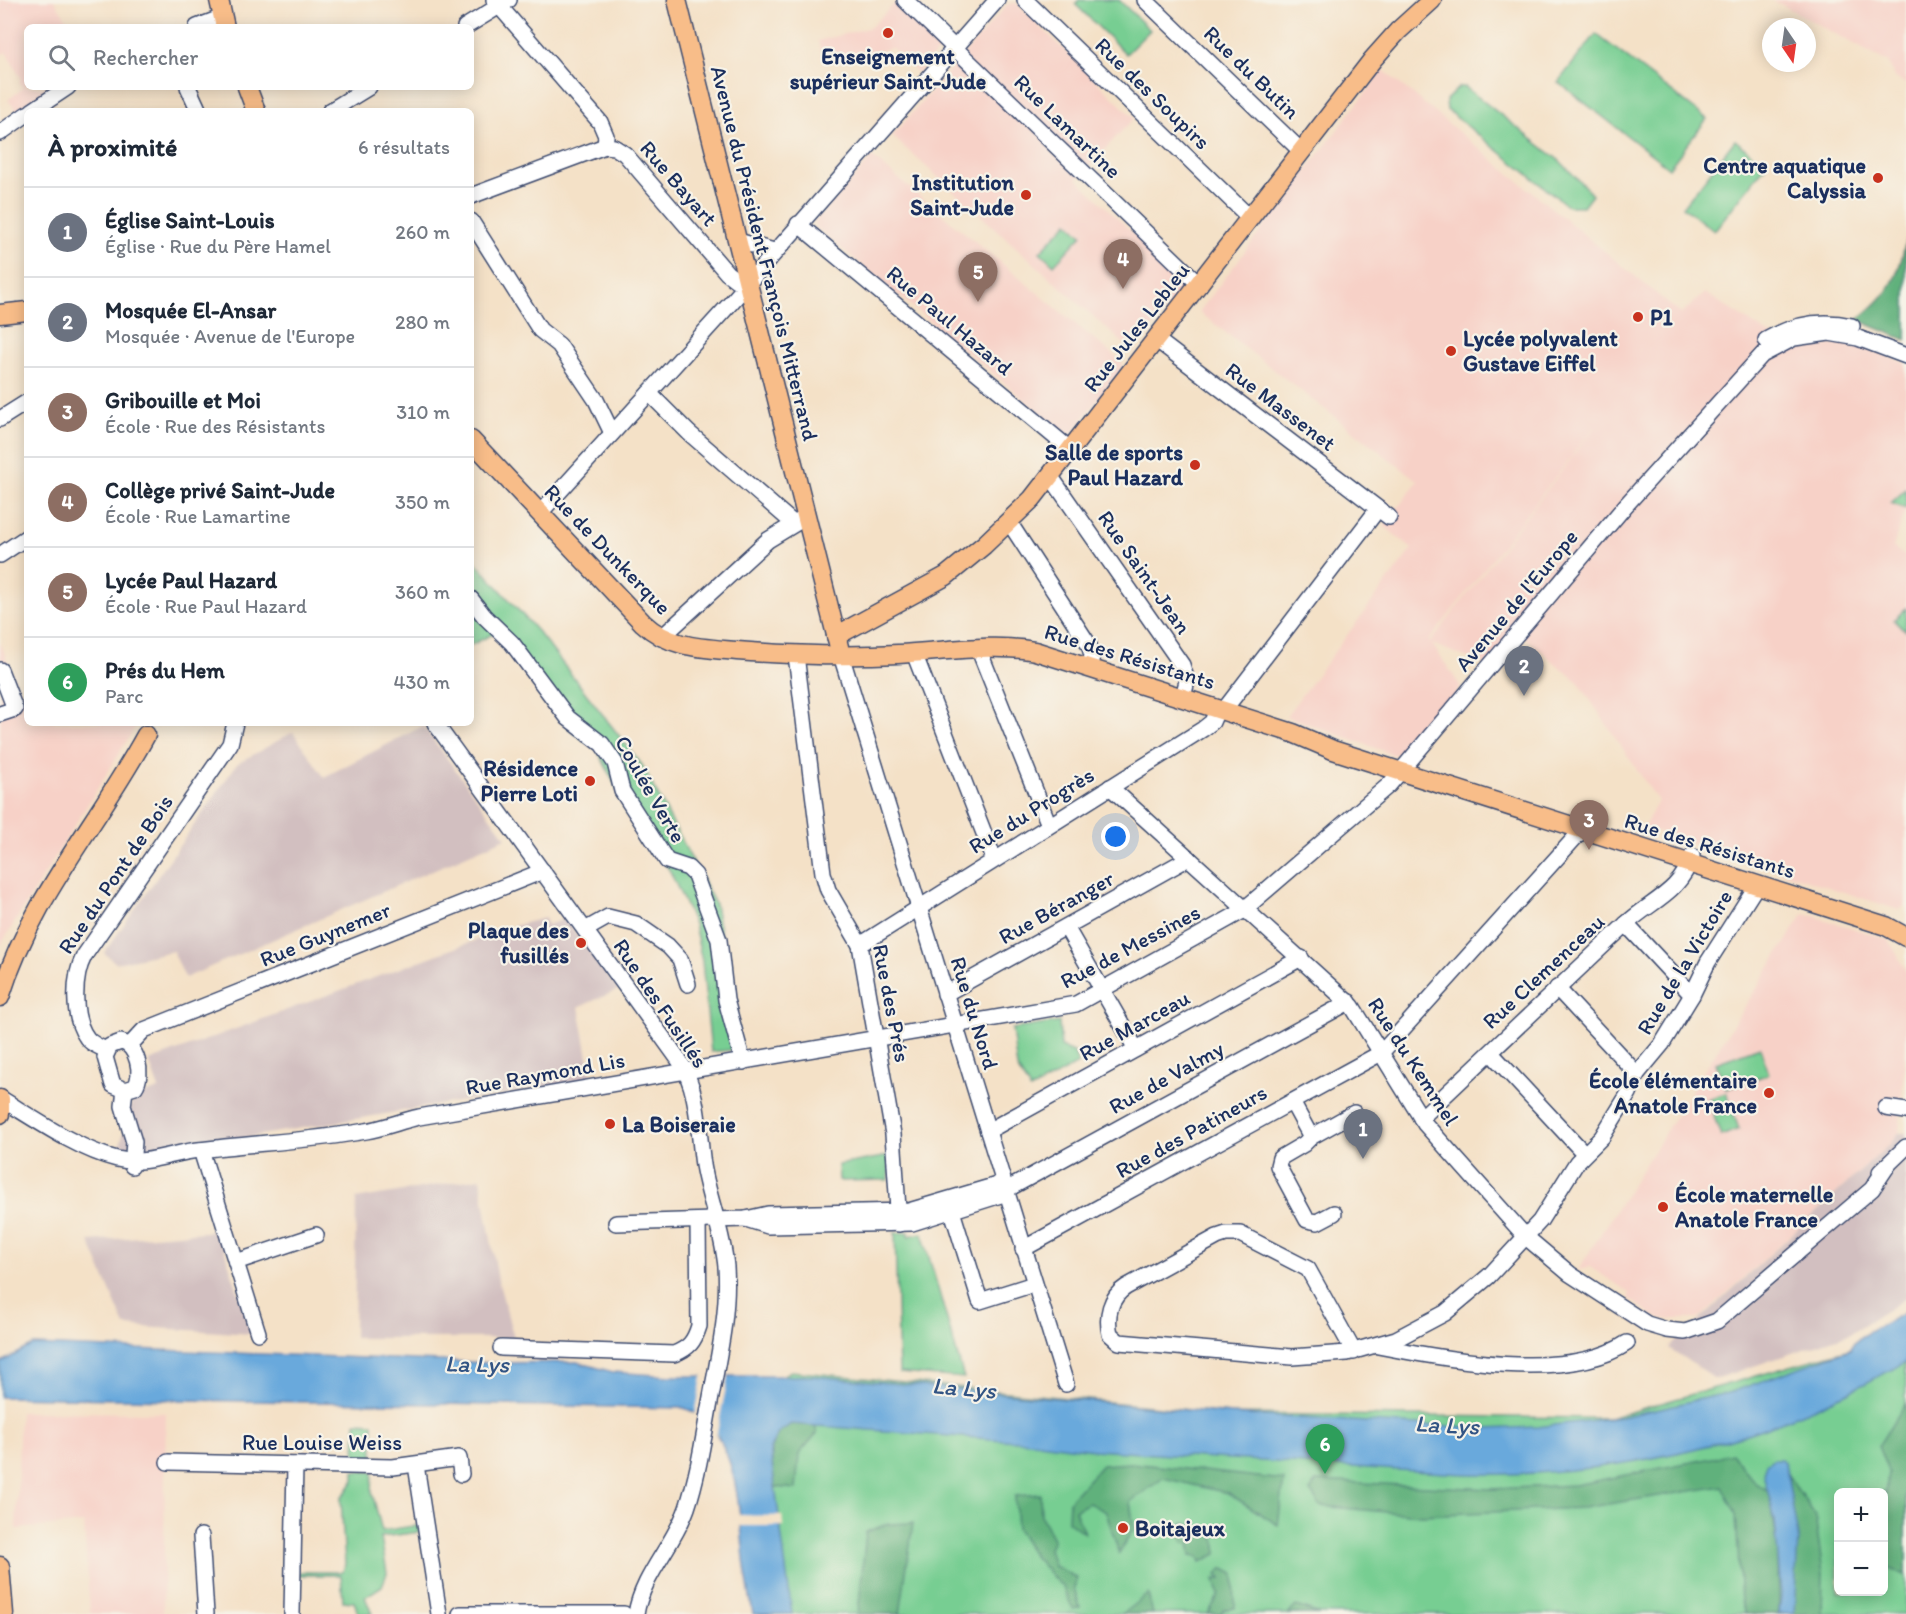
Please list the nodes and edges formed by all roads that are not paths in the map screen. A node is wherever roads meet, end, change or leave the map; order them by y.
1 (677, 0) edge
2 (905, 0) edge
3 (997, 0) edge
4 (1025, 0) edge
5 (1145, 0) edge
6 (1432, 0) edge
7 (500, 2) edge
8 (222, 15) edge
9 (203, 24) edge
10 (469, 24) edge
11 (954, 48) junction
12 (64, 90) edge
13 (189, 90) edge
14 (248, 90) edge
15 (364, 90) edge
16 (36, 108) edge
17 (198, 108) edge
18 (255, 108) edge
19 (335, 108) edge
20 (24, 116) edge
21 (0, 133) edge
22 (605, 146) junction
23 (1301, 151) junction
24 (474, 195) edge
25 (1250, 218) junction
26 (798, 224) junction
27 (474, 226) edge
28 (738, 241) junction
29 (774, 251) junction
30 (748, 283) junction
31 (1200, 285) junction
32 (24, 308) edge
33 (0, 314) edge
34 (1157, 340) junction
35 (1906, 347) edge
36 (1906, 356) edge
37 (649, 393) junction
38 (24, 404) edge
39 (0, 419) edge
40 (612, 433) junction
41 (474, 443) edge
42 (1072, 451) junction
43 (1667, 459) junction
44 (1052, 477) junction
45 (540, 513) junction
46 (800, 521) junction
47 (1009, 522) junction
48 (24, 539) edge
49 (0, 555) edge
50 (474, 603) edge
51 (837, 636) junction
52 (661, 638) junction
53 (979, 650) junction
54 (915, 653) junction
55 (796, 655) junction
56 (842, 655) junction
57 (1090, 667) junction
58 (0, 670) edge
59 (1184, 697) junction
60 (1221, 709) junction
61 (1, 714) edge
62 (234, 726) edge
63 (437, 726) edge
64 (151, 729) edge
65 (1404, 768) junction
66 (1110, 787) junction
67 (1049, 825) junction
68 (1582, 830) junction
69 (1190, 858) junction
70 (994, 859) junction
71 (1690, 860) junction
72 (543, 872) junction
73 (1757, 885) junction
74 (918, 907) junction
75 (1246, 909) junction
76 (1626, 924) junction
77 (1066, 927) junction
78 (585, 930) junction
79 (1903, 930) edge
80 (860, 945) junction
81 (1301, 958) junction
82 (0, 969) edge
83 (688, 984) dead end
84 (1557, 988) junction
85 (1103, 990) junction
86 (945, 994) junction
87 (1692, 995) junction
88 (0, 998) edge
89 (1349, 1002) junction
90 (955, 1026) junction
91 (877, 1040) junction
92 (130, 1045) junction
93 (1136, 1049) junction
94 (106, 1050) junction
95 (1381, 1053) junction
96 (1491, 1053) junction
97 (743, 1062) junction
98 (685, 1071) junction
99 (1637, 1074) junction
100 (125, 1090) junction
101 (0, 1098) edge
102 (1292, 1102) junction
103 (1886, 1108) dead end
104 (1906, 1111) edge
105 (1354, 1113) dead end
106 (0, 1116) edge
107 (1421, 1118) junction
108 (988, 1131) junction
109 (1311, 1137) junction
110 (1906, 1147) edge
111 (202, 1153) junction
112 (1584, 1153) junction
113 (132, 1164) junction
114 (1005, 1189) junction
115 (952, 1211) junction
116 (1334, 1213) dead end
117 (899, 1218) junction
118 (717, 1220) junction
119 (698, 1221) junction
120 (616, 1223) dead end
121 (316, 1236) dead end
122 (1526, 1237) junction
123 (1023, 1249) junction
124 (236, 1262) junction
125 (1034, 1284) junction
126 (258, 1334) dead end
127 (1627, 1343) dead end
128 (1378, 1346) junction
129 (501, 1348) dead end
130 (1354, 1352) junction
131 (1066, 1384) dead end
132 (168, 1462) dead end
133 (295, 1465) junction
134 (416, 1465) junction
135 (461, 1474) dead end
136 (201, 1536) dead end
137 (0, 1566) edge
138 (0, 1571) edge
139 (4, 1614) edge
140 (206, 1614) edge
141 (291, 1614) edge
142 (439, 1614) edge
143 (460, 1614) edge
144 (624, 1614) edge
145 (636, 1614) edge

1 - 28 main road, Avenue du Président François Mitterrand
2 - 11 street, Rue Lamartine
3 - 11 street
4 - 25 street, Rue des Soupirs
5 - 23 street, Rue du Butin
6 - 23 main road, Rue Jules Lebleu
7 - 10 street
7 - 22 street, Rue Bayart
8 - 9 street
11 - 26 street
11 - 31 street, Rue Lamartine
12 - 16 street
13 - 17 street
14 - 18 main road
15 - 19 street
20 - 21 street
22 - 24 street
22 - 30 street, Rue Bayart
23 - 25 main road, Rue Jules Lebleu
25 - 31 main road, Rue Jules Lebleu
26 - 29 street
26 - 42 street, Rue Paul Hazard
27 - 40 street
28 - 29 street
28 - 30 main road, Avenue du Président François Mitterrand
29 - 30 street
30 - 37 street
30 - 46 main road, Avenue du Président François Mitterrand
31 - 34 main road, Rue Jules Lebleu
32 - 33 main road
34 - 42 main road, Rue Jules Lebleu
34 - 60 street, Rue Massenet
35 - 43 street, Avenue de l'Europe
36 - 43 street, Avenue de l'Europe
37 - 40 street
37 - 46 street
38 - 39 street
40 - 45 street
41 - 45 main road, Rue de Dunkerque
42 - 44 main road, Rue Jules Lebleu
43 - 65 street, Avenue de l'Europe
44 - 47 main road, Rue Jules Lebleu
44 - 59 street, Rue Saint-Jean
45 - 52 main road, Rue de Dunkerque
46 - 51 main road, Avenue du Président François Mitterrand
46 - 52 street
47 - 51 main road, Rue Jules Lebleu
47 - 57 street
48 - 49 street
50 - 97 street, Coulée Verte
51 - 56 main road, Avenue du Président François Mitterrand
52 - 55 main road, Rue de Dunkerque
53 - 54 main road, Rue des Résistants
53 - 57 main road, Rue des Résistants
53 - 67 street
54 - 56 main road, Rue des Résistants
54 - 70 street
55 - 56 main road, Rue de Dunkerque
55 - 80 street, Rue des Prés
56 - 74 street, Rue du Nord
57 - 59 main road, Rue des Résistants
58 - 61 street
59 - 60 main road, Rue des Résistants
60 - 65 main road, Rue des Résistants
60 - 66 street, Rue du Progrès
62 - 94 street, Rue du Pont de Bois
63 - 72 street, Rue des Fusillés
64 - 82 main road
64 - 88 main road
65 - 68 main road, Rue des Résistants
65 - 71 main road, Rue des Résistants
65 - 75 street, Rue de Messines
66 - 67 street, Rue du Progrès
66 - 69 street, Rue du Kemmel
67 - 70 street, Rue du Progrès
68 - 71 main road, Rue des Résistants
68 - 95 street, Rue des Patineurs
69 - 75 street, Rue du Kemmel
69 - 77 street, Rue Béranger
70 - 74 street, Rue du Progrès
71 - 73 main road, Rue des Résistants
71 - 76 street, Rue Clemenceau
71 - 79 main road, Rue des Résistants
72 - 78 street, Rue des Fusillés
72 - 92 street, Rue Guynemer
73 - 79 main road, Rue des Résistants
73 - 87 street, Rue de la Victoire
74 - 80 street, Rue du Progrès
74 - 86 street, Rue du Nord
75 - 81 street, Rue du Kemmel
75 - 85 street, Rue de Messines
76 - 84 street, Rue Clemenceau
76 - 87 street
77 - 85 street
77 - 86 street, Rue Béranger
78 - 83 street
78 - 98 street, Rue des Fusillés
80 - 91 street, Rue des Prés
81 - 89 street, Rue du Kemmel
81 - 93 street, Rue Marceau
84 - 96 street, Rue Clemenceau
84 - 99 street
85 - 90 street, Rue de Messines
85 - 93 street
86 - 90 street, Rue du Nord
87 - 99 street, Rue de la Victoire
89 - 95 street, Rue du Kemmel
89 - 114 street, Rue de Valmy
90 - 91 street, Rue de Messines
90 - 108 street, Rue du Nord
91 - 97 street, Rue de Messines
91 - 117 street, Rue des Prés
92 - 94 street
92 - 100 street
93 - 108 street, Rue Marceau
94 - 100 street
95 - 102 street, Rue des Patineurs
95 - 107 street, Rue du Kemmel
96 - 107 street, Rue Clemenceau
96 - 112 street
97 - 98 street, Rue de Messines
98 - 111 street, Rue Raymond Lis
98 - 118 street, Rue des Fusillés
99 - 112 street, Rue de la Victoire
100 - 113 street
101 - 106 main road
101 - 113 street, Rue Raymond Lis
102 - 109 street
102 - 123 street, Rue des Patineurs
103 - 104 street
105 - 109 street
106 - 113 street, Rue Raymond Lis
107 - 122 street, Rue du Kemmel
108 - 114 street, Rue du Nord
109 - 116 street
110 - 122 street, Rue du Kemmel
111 - 113 street, Rue Raymond Lis
111 - 124 street
112 - 122 street, Rue de la Victoire
114 - 115 street
114 - 117 street
114 - 123 street, Rue du Nord
115 - 117 street
115 - 125 street
117 - 118 street
118 - 119 street
118 - 145 street, Rue des Fusillés
119 - 120 street
119 - 129 street
121 - 124 street
122 - 128 street, Rue de la Victoire
123 - 125 street, Rue du Nord
124 - 126 street
125 - 131 street, Rue du Nord
127 - 128 street
128 - 130 street, Rue de la Victoire
130 - 130 street, Rue de la Victoire
132 - 133 street, Rue Louise Weiss
133 - 134 street, Rue Louise Weiss
133 - 141 street
134 - 135 street, Rue Louise Weiss
134 - 142 street
136 - 140 street
137 - 138 main road
138 - 139 main road
143 - 144 street

